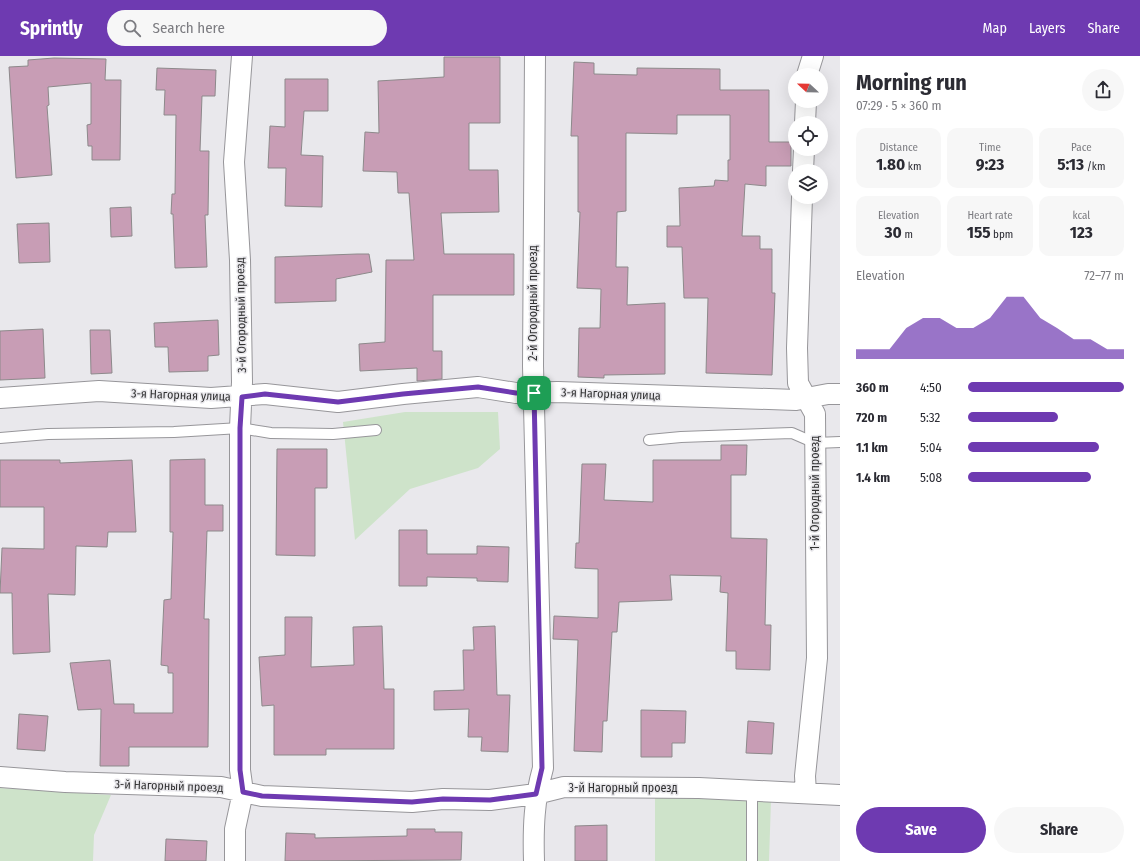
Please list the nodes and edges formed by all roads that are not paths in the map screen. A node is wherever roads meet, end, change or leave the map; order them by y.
1 (242, 56) edge
2 (535, 56) edge
3 (813, 56) edge
4 (809, 68) edge
5 (802, 204) edge
6 (534, 393) junction
7 (840, 394) edge
8 (242, 397) junction
9 (0, 398) edge
10 (808, 398) junction
11 (240, 428) junction
12 (376, 430) dead end
13 (0, 438) edge
14 (649, 440) dead end
15 (840, 442) edge
16 (815, 443) junction
17 (0, 777) edge
18 (243, 792) junction
19 (752, 792) junction
20 (806, 793) junction
21 (536, 794) junction
22 (840, 795) edge
23 (235, 861) edge
24 (534, 861) edge
25 (752, 861) edge

1 - 8 street, 3-й Огородный проезд
2 - 6 street, 2-й Огородный проезд
3 - 4 street
5 - 10 street, 1-й Огородный проезд
6 - 8 street, 3-я Нагорная улица
6 - 10 street, 3-я Нагорная улица
6 - 21 street, 2-й Огородный проезд
7 - 10 street, 3-я Нагорная улица
8 - 9 street, 3-я Нагорная улица
8 - 11 street, 3-й Огородный проезд
10 - 16 street, 1-й Огородный проезд
11 - 12 lane
11 - 13 lane
11 - 18 street, 3-й Огородный проезд
14 - 16 lane
15 - 16 lane
16 - 20 street, 1-й Огородный проезд
17 - 18 street, 3-й Нагорный проезд
18 - 21 street, 3-й Нагорный проезд
18 - 23 street, 3-й Огородный проезд
19 - 20 street, 3-й Нагорный проезд
19 - 21 street, 3-й Нагорный проезд
19 - 25 lane
20 - 22 street, 3-й Нагорный проезд
21 - 24 street, 2-й Огородный проезд

